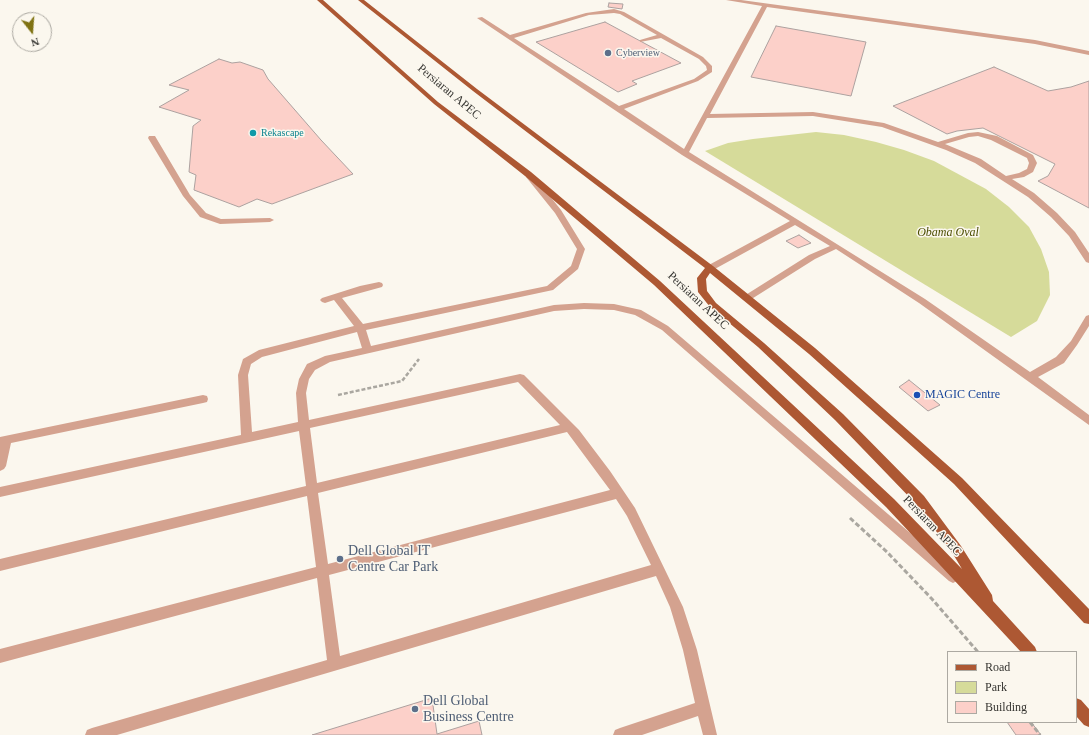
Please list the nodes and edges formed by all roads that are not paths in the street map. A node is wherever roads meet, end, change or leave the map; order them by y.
1 (320, 0) edge
2 (361, 0) edge
3 (729, 0) edge
4 (765, 5) junction
5 (480, 18) dead end
6 (662, 36) junction
7 (511, 37) junction
8 (642, 41) dead end
9 (1089, 53) edge
10 (618, 109) junction
11 (705, 116) junction
12 (152, 138) dead end
13 (937, 144) junction
14 (685, 153) junction
15 (528, 174) junction
16 (1007, 178) junction
17 (270, 220) dead end
18 (796, 221) junction
19 (1080, 245) junction
20 (836, 246) junction
21 (1089, 248) edge
22 (1089, 260) edge
23 (710, 268) junction
24 (379, 285) dead end
25 (336, 297) junction
26 (747, 298) junction
27 (325, 300) dead end
28 (1089, 318) edge
29 (361, 328) junction
30 (367, 350) junction
31 (1030, 377) junction
32 (203, 399) dead end
33 (1089, 421) edge
34 (304, 425) junction
35 (570, 427) junction
36 (247, 438) junction
37 (3, 440) edge
38 (0, 466) edge
39 (312, 490) junction
40 (0, 492) edge
41 (619, 493) junction
42 (0, 565) edge
43 (659, 569) junction
44 (323, 571) junction
45 (998, 616) junction
46 (1089, 618) edge
47 (1029, 651) edge
48 (0, 656) edge
49 (334, 664) junction
50 (1077, 706) edge
51 (704, 707) junction
52 (1089, 720) edge
53 (92, 735) edge
54 (620, 735) edge
55 (710, 735) edge

1 - 15 main road, Persiaran APEC
2 - 23 main road, Persiaran APEC
3 - 4 street
4 - 9 street
4 - 11 street
5 - 7 street
6 - 7 street
6 - 8 street
6 - 10 street
7 - 10 street
10 - 14 street
11 - 13 street
11 - 14 street
12 - 17 street
13 - 16 street
13 - 16 street
14 - 18 street
15 - 29 street
15 - 45 main road, Persiaran APEC
16 - 19 street
18 - 20 street
18 - 23 street
19 - 21 street
19 - 22 street
20 - 26 street
20 - 31 street
23 - 26 main road, Persiaran APEC
23 - 45 main road
24 - 25 street
25 - 27 street
25 - 29 street
26 - 46 main road, Persiaran APEC
28 - 31 street
29 - 30 street
29 - 36 street
30 - 34 street
30 - 45 street
31 - 33 street
32 - 37 street
34 - 35 street
34 - 36 street
34 - 39 street
35 - 39 street
35 - 41 street
36 - 40 street
37 - 38 street
39 - 42 street
39 - 44 street
41 - 43 street
41 - 44 street
43 - 49 street
43 - 51 street
44 - 48 street
44 - 49 street
45 - 47 main road, Persiaran APEC
49 - 53 street
50 - 52 main road
51 - 54 street
51 - 55 street

